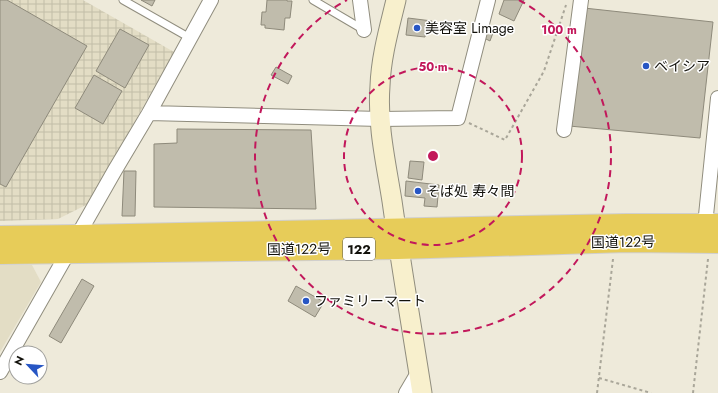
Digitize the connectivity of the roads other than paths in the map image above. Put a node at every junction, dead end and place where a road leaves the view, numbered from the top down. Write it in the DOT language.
graph roads {
  1 [pos="123,0"];
  2 [pos="211,0"];
  3 [pos="313,0"];
  4 [pos="360,0"];
  5 [pos="396,0"];
  6 [pos="488,0"];
  7 [pos="581,0"];
  8 [pos="364,30"];
  9 [pos="190,38"];
  10 [pos="718,98"];
  11 [pos="149,113"];
  12 [pos="380,118"];
  13 [pos="564,130"];
  14 [pos="713,233"];
  15 [pos="0,237"];
  16 [pos="397,239"];
  17 [pos="73,244"];
  18 [pos="0,253"];
  19 [pos="418,371"];
  20 [pos="0,372"];
  21 [pos="406,393"];
  22 [pos="422,393"];
  1 -- 9 [label="lane"];
  2 -- 9 [label="street"];
  3 -- 8 [label="lane"];
  4 -- 8 [label="street"];
  5 -- 12 [label="street"];
  6 -- 12 [label="street"];
  7 -- 13 [label="street"];
  9 -- 11 [label="street"];
  10 -- 14 [label="street"];
  11 -- 12 [label="street"];
  11 -- 17 [label="street"];
  12 -- 16 [label="street"];
  14 -- 16 [label="highway, 国道122号 / 122"];
  14 -- 16 [label="highway, 国道122号 / 122"];
  15 -- 17 [label="highway, 国道122号 / 122"];
  16 -- 17 [label="highway, 国道122号 / 122"];
  16 -- 19 [label="street"];
  17 -- 18 [label="highway, 国道122号 / 122"];
  17 -- 20 [label="street"];
  19 -- 21 [label="street"];
  19 -- 22 [label="street"];
}
